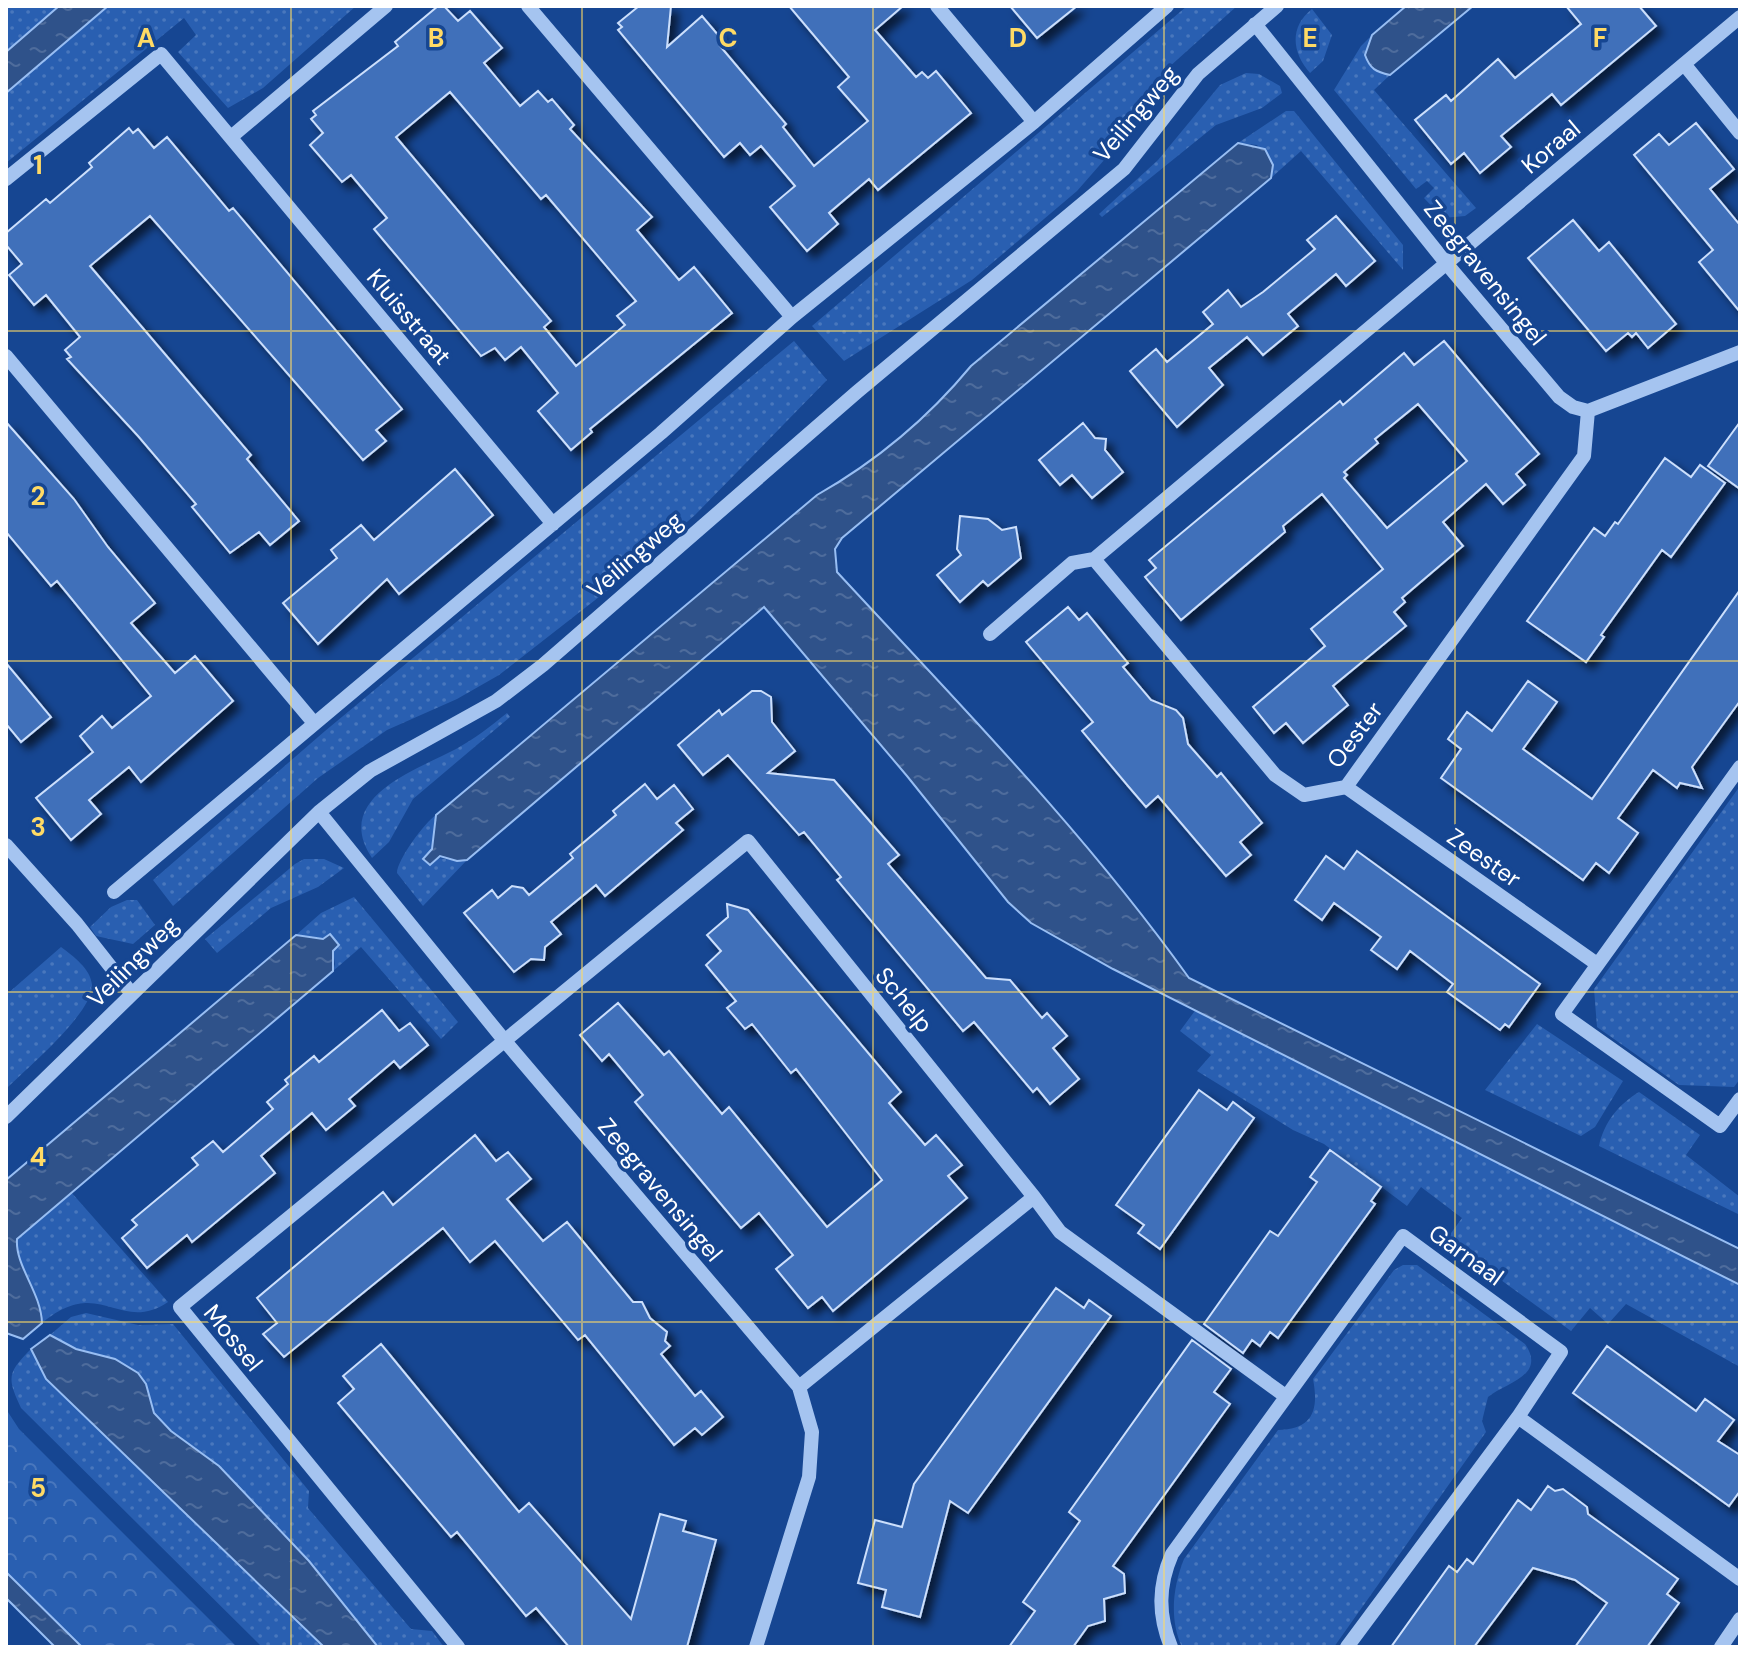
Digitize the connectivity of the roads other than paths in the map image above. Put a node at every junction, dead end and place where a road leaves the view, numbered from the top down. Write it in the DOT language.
graph roads {
  1 [pos="386,6"];
  2 [pos="528,6"];
  3 [pos="937,6"];
  4 [pos="1167,6"];
  5 [pos="1277,6"];
  6 [pos="1740,17"];
  7 [pos="1255,24"];
  8 [pos="1684,64"];
  9 [pos="1034,122"];
  10 [pos="1740,133"];
  11 [pos="231,137"];
  12 [pos="6,179"];
  13 [pos="1446,263"];
  14 [pos="792,317"];
  15 [pos="1740,352"];
  16 [pos="6,356"];
  17 [pos="1588,411"];
  18 [pos="553,524"];
  19 [pos="1094,559"];
  20 [pos="990,634"];
  21 [pos="314,723"];
  22 [pos="1740,767"];
  23 [pos="1346,787"];
  24 [pos="319,812"];
  25 [pos="6,845"];
  26 [pos="114,892"];
  27 [pos="1597,964"];
  28 [pos="132,994"];
  29 [pos="504,1040"];
  30 [pos="1740,1099"];
  31 [pos="6,1117"];
  32 [pos="1034,1197"];
  33 [pos="799,1387"];
  34 [pos="1284,1395"];
  35 [pos="1518,1417"];
  36 [pos="1740,1579"];
  37 [pos="1740,1619"];
  38 [pos="458,1647"];
  39 [pos="756,1647"];
  40 [pos="1171,1647"];
  41 [pos="1347,1647"];
  42 [pos="1721,1647"];
  1 -- 11 [label="street"];
  2 -- 14 [label="street"];
  3 -- 9 [label="street"];
  4 -- 9 [label="street"];
  5 -- 7 [label="street, Veilingweg"];
  6 -- 8 [label="street, Koraal"];
  7 -- 13 [label="street, Zeegravensingel"];
  7 -- 24 [label="street, Veilingweg"];
  8 -- 10 [label="street"];
  8 -- 13 [label="street, Koraal"];
  9 -- 14 [label="street"];
  11 -- 12 [label="street, Kluisstraat"];
  11 -- 18 [label="street, Kluisstraat"];
  13 -- 17 [label="street, Zeegravensingel"];
  13 -- 19 [label="street"];
  14 -- 18 [label="street"];
  15 -- 17 [label="street"];
  16 -- 21 [label="street"];
  17 -- 23 [label="street, Oester"];
  18 -- 21 [label="street"];
  19 -- 20 [label="street"];
  19 -- 23 [label="street, Oester"];
  21 -- 26 [label="street"];
  22 -- 27 [label="street"];
  23 -- 27 [label="street, Zeester"];
  24 -- 28 [label="street, Veilingweg"];
  24 -- 29 [label="street, Zeegravensingel"];
  25 -- 28 [label="street"];
  27 -- 30 [label="street"];
  28 -- 31 [label="street, Veilingweg"];
  29 -- 32 [label="street, Schelp"];
  29 -- 33 [label="street, Zeegravensingel"];
  29 -- 38 [label="street, Mossel"];
  32 -- 33 [label="street"];
  32 -- 34 [label="street"];
  33 -- 39 [label="street, Zeegravensingel"];
  34 -- 35 [label="street, Garnaal"];
  34 -- 40 [label="street, Garnaal"];
  35 -- 36 [label="street"];
  35 -- 41 [label="street, Garnaal"];
  37 -- 42 [label="street"];
}
